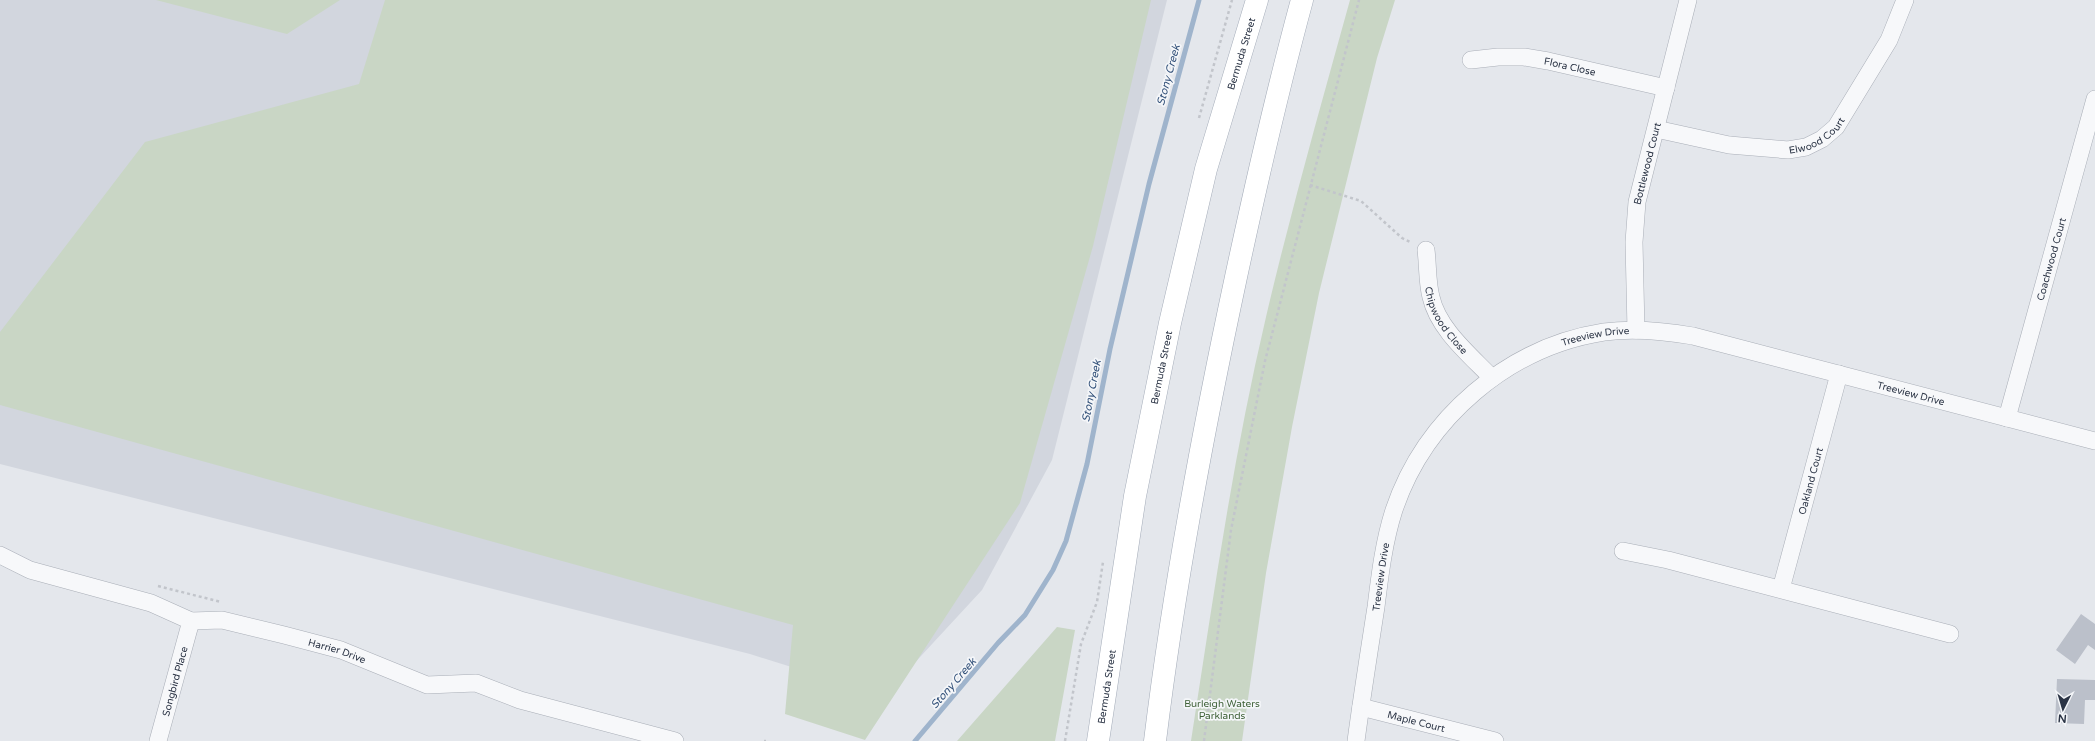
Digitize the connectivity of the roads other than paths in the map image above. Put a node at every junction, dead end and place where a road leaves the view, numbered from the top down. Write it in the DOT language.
graph roads {
  1 [pos="1257,0"];
  2 [pos="1302,0"];
  3 [pos="1688,0"];
  4 [pos="1905,0"];
  5 [pos="1471,60"];
  6 [pos="1666,88"];
  7 [pos="2095,99"];
  8 [pos="1656,129"];
  9 [pos="1426,250"];
  10 [pos="1636,330"];
  11 [pos="1839,374"];
  12 [pos="1492,378"];
  13 [pos="2007,418"];
  14 [pos="2095,441"];
  15 [pos="1623,552"];
  16 [pos="0,555"];
  17 [pos="1781,589"];
  18 [pos="191,621"];
  19 [pos="1950,634"];
  20 [pos="1361,706"];
  21 [pos="158,741"];
  22 [pos="675,741"];
  23 [pos="1098,741"];
  24 [pos="1155,741"];
  25 [pos="1356,741"];
  26 [pos="1495,741"];
  1 -- 23 [label="main road, Bermuda Street"];
  2 -- 24 [label="main road"];
  3 -- 6 [label="street, Bottlewood Court"];
  4 -- 8 [label="street, Elwood Court"];
  5 -- 6 [label="street, Flora Close"];
  6 -- 8 [label="street, Bottlewood Court"];
  7 -- 13 [label="street, Coachwood Court"];
  8 -- 10 [label="street, Bottlewood Court"];
  9 -- 12 [label="street, Chipwood Close"];
  10 -- 11 [label="street, Treeview Drive"];
  10 -- 12 [label="street, Treeview Drive"];
  11 -- 13 [label="street, Treeview Drive"];
  11 -- 17 [label="street, Oakland Court"];
  12 -- 20 [label="street, Treeview Drive"];
  13 -- 14 [label="street, Treeview Drive"];
  15 -- 17 [label="street"];
  16 -- 18 [label="street, Harrier Drive"];
  17 -- 19 [label="street"];
  18 -- 21 [label="street, Songbird Place"];
  18 -- 22 [label="street, Harrier Drive"];
  20 -- 25 [label="street, Treeview Drive"];
  20 -- 26 [label="street, Maple Court"];
}
